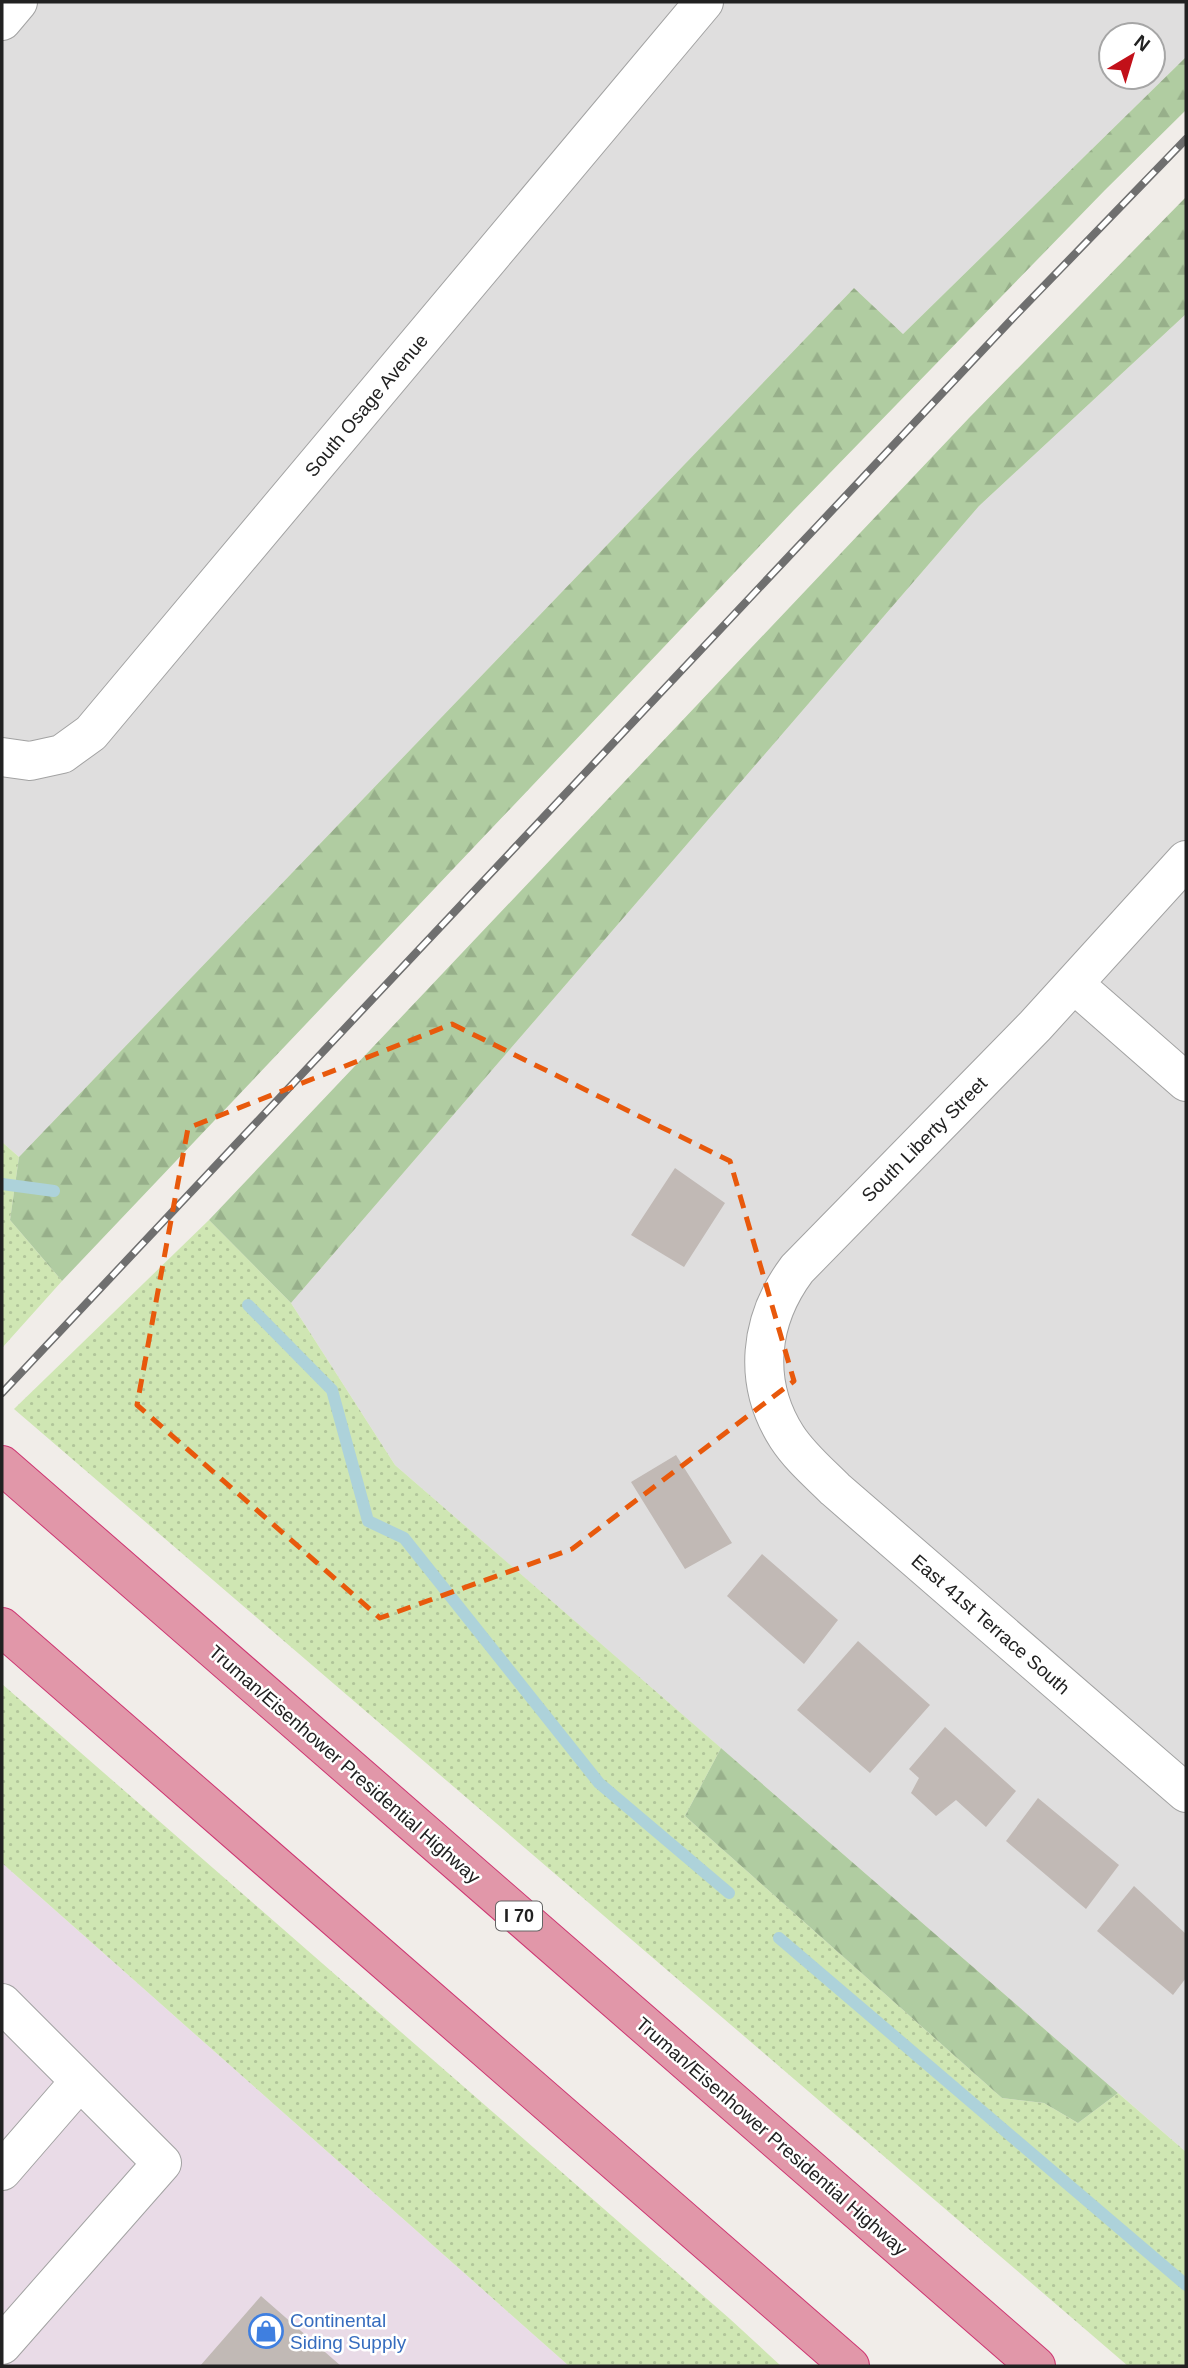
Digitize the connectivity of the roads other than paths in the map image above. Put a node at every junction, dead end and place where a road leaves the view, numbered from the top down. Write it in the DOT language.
graph roads {
  1 [pos="18,2"];
  2 [pos="704,2"];
  3 [pos="2,21"];
  4 [pos="2,757"];
  5 [pos="1186,860"];
  6 [pos="1074,984"];
  7 [pos="1186,1082"];
  8 [pos="798,1452"];
  9 [pos="2,1465"];
  10 [pos="2,1628"];
  11 [pos="1186,1793"];
  12 [pos="4,2010"];
  13 [pos="80,2081"];
  14 [pos="2,2171"];
  15 [pos="2,2345"];
  16 [pos="850,2366"];
  17 [pos="1036,2366"];
  1 -- 3 [label="street"];
  2 -- 4 [label="street, South Osage Avenue"];
  5 -- 6 [label="street, South Liberty Street"];
  6 -- 7 [label="street"];
  6 -- 8 [label="street, South Liberty Street"];
  8 -- 11 [label="street, East 41st Terrace South"];
  9 -- 17 [label="highway, Truman/Eisenhower Presidential Highway / I 70"];
  10 -- 16 [label="highway"];
  12 -- 13 [label="street"];
  13 -- 14 [label="street"];
  13 -- 15 [label="street"];
}
